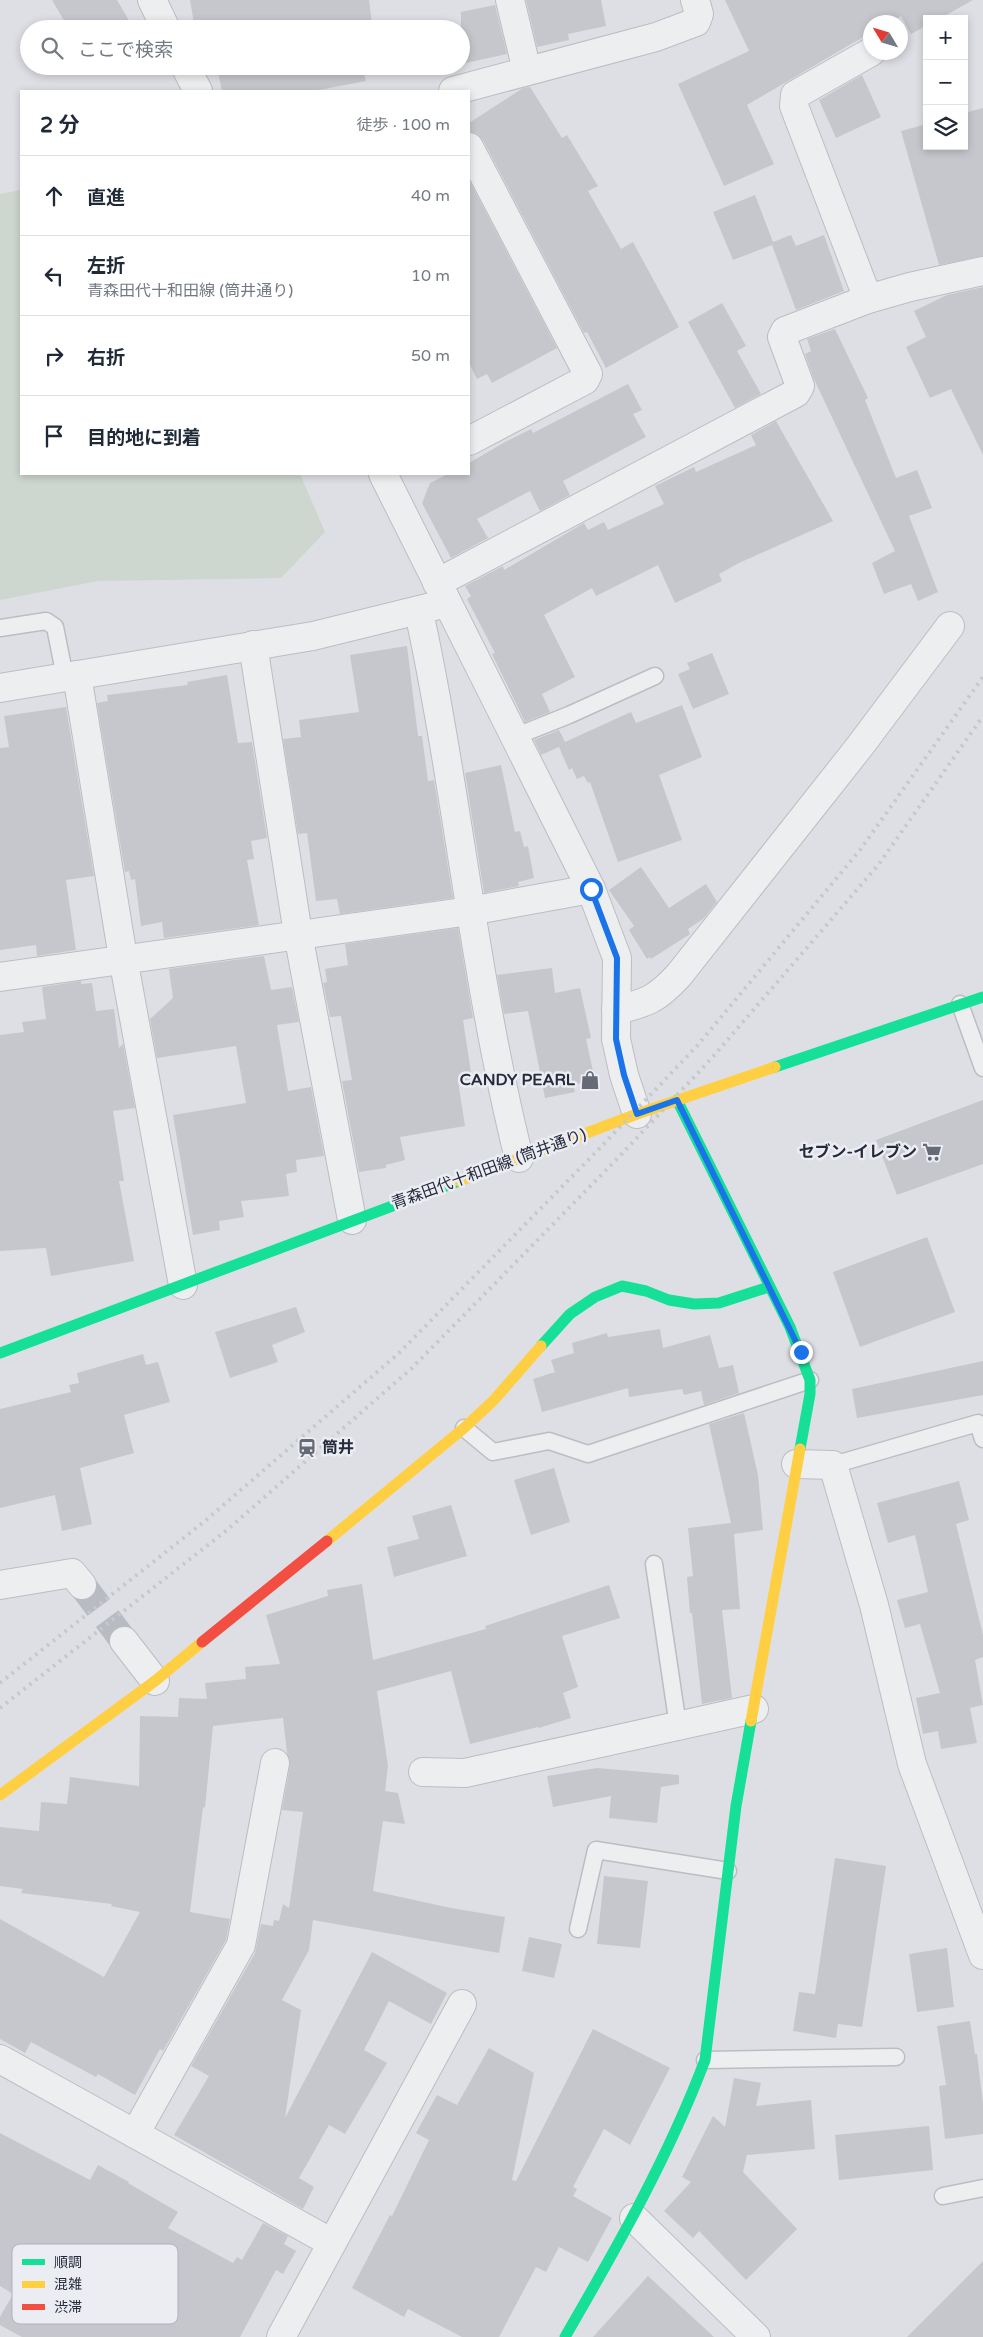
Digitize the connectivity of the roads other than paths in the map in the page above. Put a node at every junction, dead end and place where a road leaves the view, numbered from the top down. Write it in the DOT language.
graph roads {
  1 [pos="152,0"];
  2 [pos="510,0"];
  3 [pos="695,0"];
  4 [pos="162,20"];
  5 [pos="863,57"];
  6 [pos="527,71"];
  7 [pos="190,75"];
  8 [pos="197,90"];
  9 [pos="456,90"];
  10 [pos="470,149"];
  11 [pos="983,271"];
  12 [pos="868,300"];
  13 [pos="470,439"];
  14 [pos="392,477"];
  15 [pos="442,593"];
  16 [pos="419,612"];
  17 [pos="950,626"];
  18 [pos="0,628"];
  19 [pos="253,645"];
  20 [pos="71,676"];
  21 [pos="655,676"];
  22 [pos="0,688"];
  23 [pos="514,737"];
  24 [pos="591,889"];
  25 [pos="470,911"];
  26 [pos="298,934"];
  27 [pos="123,958"];
  28 [pos="0,977"];
  29 [pos="983,997"];
  30 [pos="960,1004"];
  31 [pos="616,1010"];
  32 [pos="983,1068"];
  33 [pos="677,1100"];
  34 [pos="637,1114"];
  35 [pos="519,1158"];
  36 [pos="352,1220"];
  37 [pos="183,1286"];
  38 [pos="769,1287"];
  39 [pos="0,1353"];
  40 [pos="810,1380"];
  41 [pos="464,1428"];
  42 [pos="983,1439"];
  43 [pos="796,1464"];
  44 [pos="833,1464"];
  45 [pos="654,1564"];
  46 [pos="0,1585"];
  47 [pos="82,1585"];
  48 [pos="124,1641"];
  49 [pos="155,1681"];
  50 [pos="754,1710"];
  51 [pos="678,1726"];
  52 [pos="275,1762"];
  53 [pos="423,1772"];
  54 [pos="0,1795"];
  55 [pos="728,1871"];
  56 [pos="578,1929"];
  57 [pos="983,1955"];
  58 [pos="462,2004"];
  59 [pos="896,2058"];
  60 [pos="0,2060"];
  61 [pos="705,2060"];
  62 [pos="135,2134"];
  63 [pos="983,2188"];
  64 [pos="943,2196"];
  65 [pos="634,2218"];
  66 [pos="332,2243"];
  67 [pos="281,2337"];
  68 [pos="564,2337"];
  69 [pos="756,2337"];
  1 -- 4 [label="street"];
  2 -- 6 [label="street"];
  3 -- 6 [label="street"];
  5 -- 12 [label="street"];
  6 -- 9 [label="street"];
  7 -- 8 [label="street"];
  10 -- 13 [label="street"];
  11 -- 12 [label="street"];
  12 -- 15 [label="street"];
  14 -- 15 [label="street"];
  15 -- 16 [label="street"];
  15 -- 23 [label="street"];
  16 -- 19 [label="street"];
  16 -- 25 [label="street"];
  17 -- 31 [label="street"];
  18 -- 20 [label="lane"];
  19 -- 20 [label="street"];
  19 -- 26 [label="street"];
  20 -- 22 [label="street"];
  20 -- 27 [label="street"];
  21 -- 23 [label="lane"];
  23 -- 24 [label="street"];
  24 -- 25 [label="street"];
  24 -- 31 [label="street"];
  25 -- 26 [label="street"];
  25 -- 35 [label="street"];
  26 -- 27 [label="street"];
  26 -- 36 [label="street"];
  27 -- 28 [label="street"];
  27 -- 37 [label="street"];
  29 -- 30 [label="street, 青森田代十和田線 (筒井通り)"];
  30 -- 32 [label="lane"];
  30 -- 33 [label="street, 青森田代十和田線 (筒井通り)"];
  31 -- 34 [label="street"];
  33 -- 34 [label="street, 青森田代十和田線 (筒井通り)"];
  33 -- 38 [label="street"];
  34 -- 35 [label="street, 青森田代十和田線 (筒井通り)"];
  35 -- 36 [label="street, 青森田代十和田線 (筒井通り)"];
  36 -- 37 [label="street, 青森田代十和田線 (筒井通り)"];
  37 -- 39 [label="street, 青森田代十和田線 (筒井通り)"];
  38 -- 40 [label="street"];
  38 -- 41 [label="street"];
  40 -- 41 [label="lane"];
  40 -- 43 [label="street"];
  41 -- 49 [label="street"];
  42 -- 44 [label="lane"];
  43 -- 44 [label="street"];
  43 -- 50 [label="street"];
  44 -- 57 [label="street"];
  45 -- 51 [label="lane"];
  46 -- 47 [label="street"];
  48 -- 49 [label="street"];
  49 -- 54 [label="street"];
  50 -- 51 [label="street"];
  50 -- 55 [label="street"];
  51 -- 53 [label="street"];
  52 -- 62 [label="street"];
  55 -- 56 [label="lane"];
  55 -- 61 [label="street"];
  58 -- 66 [label="street"];
  59 -- 61 [label="lane"];
  60 -- 62 [label="street"];
  61 -- 65 [label="street"];
  62 -- 66 [label="street"];
  63 -- 64 [label="lane"];
  65 -- 68 [label="street"];
  65 -- 69 [label="street"];
  66 -- 67 [label="street"];
}
